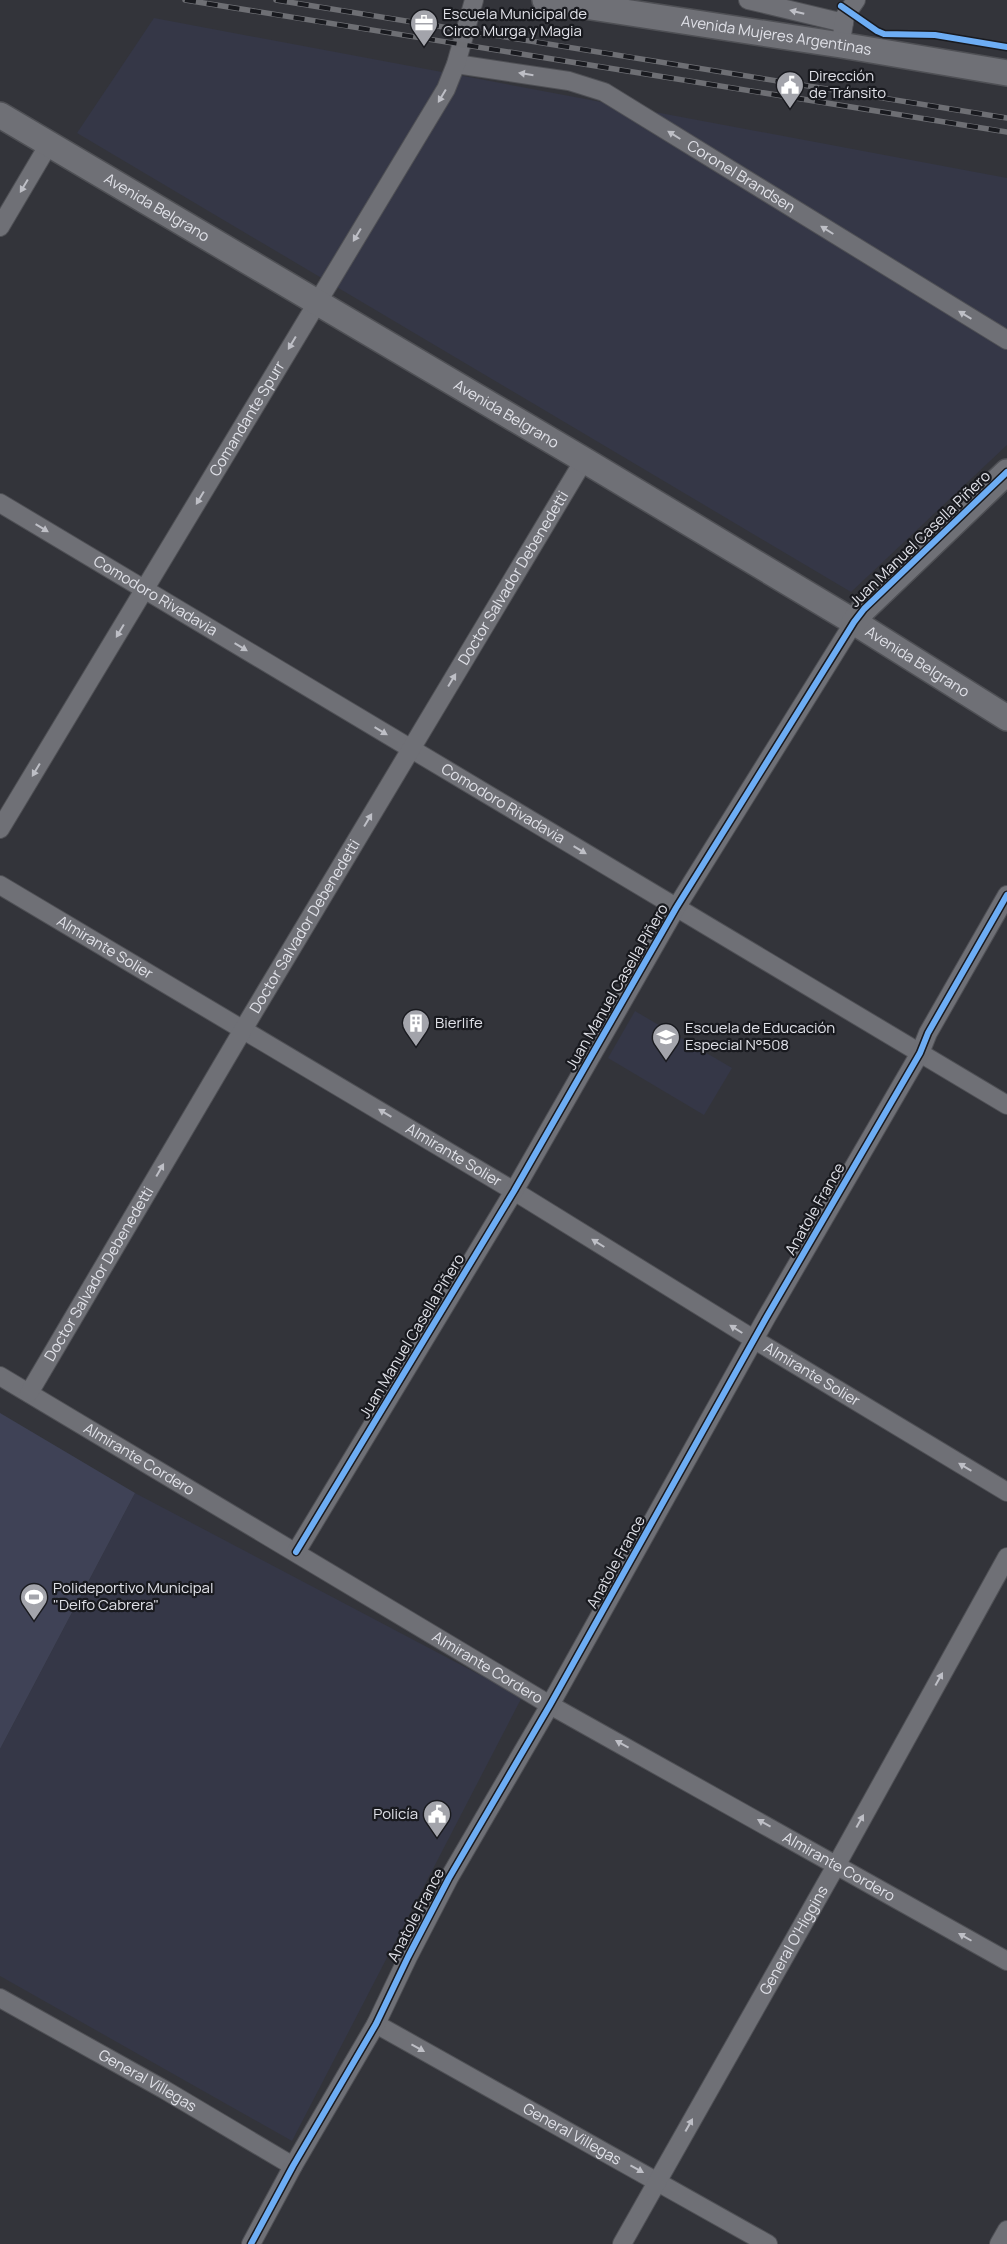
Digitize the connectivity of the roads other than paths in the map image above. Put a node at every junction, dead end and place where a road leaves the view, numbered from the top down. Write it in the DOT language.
graph roads {
  1 [pos="474,0"];
  2 [pos="545,0"];
  3 [pos="748,0"];
  4 [pos="856,0"];
  5 [pos="842,34"];
  6 [pos="456,64"];
  7 [pos="1007,73"];
  8 [pos="0,115"];
  9 [pos="49,144"];
  10 [pos="0,227"];
  11 [pos="317,301"];
  12 [pos="1007,340"];
  13 [pos="584,460"];
  14 [pos="1007,472"];
  15 [pos="0,503"];
  16 [pos="145,590"];
  17 [pos="854,622"];
  18 [pos="1007,718"];
  19 [pos="411,749"];
  20 [pos="0,828"];
  21 [pos="0,884"];
  22 [pos="1007,895"];
  23 [pos="676,908"];
  24 [pos="244,1028"];
  25 [pos="920,1054"];
  26 [pos="1007,1105"];
  27 [pos="514,1191"];
  28 [pos="755,1340"];
  29 [pos="0,1376"];
  30 [pos="29,1393"];
  31 [pos="1007,1492"];
  32 [pos="296,1552"];
  33 [pos="1007,1556"];
  34 [pos="550,1705"];
  35 [pos="837,1864"];
  36 [pos="1007,1961"];
  37 [pos="0,1998"];
  38 [pos="376,2024"];
  39 [pos="294,2166"];
  40 [pos="658,2181"];
  41 [pos="1007,2230"];
  42 [pos="251,2244"];
  43 [pos="622,2244"];
  44 [pos="768,2244"];
  45 [pos="999,2244"];
  1 -- 6 [label="street, Comandante Spurr"];
  2 -- 5 [label="street, Avenida Mujeres Argentinas"];
  5 -- 3 [label="street, one-way"];
  4 -- 5 [label="street"];
  5 -- 7 [label="street, Avenida Mujeres Argentinas"];
  6 -- 11 [label="street, Comandante Spurr, one-way"];
  12 -- 6 [label="street, Coronel Brandsen, one-way"];
  8 -- 9 [label="street, Avenida Belgrano"];
  9 -- 10 [label="street, one-way"];
  9 -- 11 [label="street, Avenida Belgrano"];
  11 -- 13 [label="street, Avenida Belgrano"];
  11 -- 16 [label="street, Comandante Spurr, one-way"];
  13 -- 17 [label="street, Avenida Belgrano"];
  19 -- 13 [label="street, Doctor Salvador Debenedetti, one-way"];
  14 -- 17 [label="street, Juan Manuel Casella Piñero"];
  15 -- 16 [label="street, Comodoro Rivadavia, one-way"];
  16 -- 19 [label="street, Comodoro Rivadavia, one-way"];
  16 -- 20 [label="street, Comandante Spurr, one-way"];
  17 -- 18 [label="street, Avenida Belgrano"];
  17 -- 23 [label="street, Juan Manuel Casella Piñero"];
  19 -- 23 [label="street, Comodoro Rivadavia, one-way"];
  24 -- 19 [label="street, Doctor Salvador Debenedetti, one-way"];
  21 -- 24 [label="street, Almirante Solier"];
  22 -- 25 [label="street, Anatole France"];
  23 -- 25 [label="street, Comodoro Rivadavia"];
  23 -- 27 [label="street, Juan Manuel Casella Piñero"];
  27 -- 24 [label="street, Almirante Solier, one-way"];
  30 -- 24 [label="street, Doctor Salvador Debenedetti, one-way"];
  25 -- 26 [label="street, Comodoro Rivadavia"];
  25 -- 28 [label="street, Anatole France"];
  28 -- 27 [label="street, Almirante Solier, one-way"];
  27 -- 32 [label="street, Juan Manuel Casella Piñero"];
  31 -- 28 [label="street, Almirante Solier, one-way"];
  28 -- 34 [label="street, Anatole France"];
  29 -- 30 [label="street, Almirante Cordero"];
  30 -- 32 [label="street, Almirante Cordero"];
  32 -- 34 [label="street, Almirante Cordero"];
  35 -- 33 [label="street, General O'Higgins, one-way"];
  35 -- 34 [label="street, Almirante Cordero, one-way"];
  34 -- 38 [label="street, Anatole France"];
  36 -- 35 [label="street, Almirante Cordero, one-way"];
  40 -- 35 [label="street, General O'Higgins, one-way"];
  37 -- 39 [label="street, General Villegas"];
  38 -- 39 [label="street, Anatole France"];
  38 -- 40 [label="street, General Villegas, one-way"];
  39 -- 42 [label="street, Anatole France"];
  40 -- 43 [label="street, General O'Higgins"];
  40 -- 44 [label="street, General Villegas"];
  41 -- 45 [label="street"];
}
